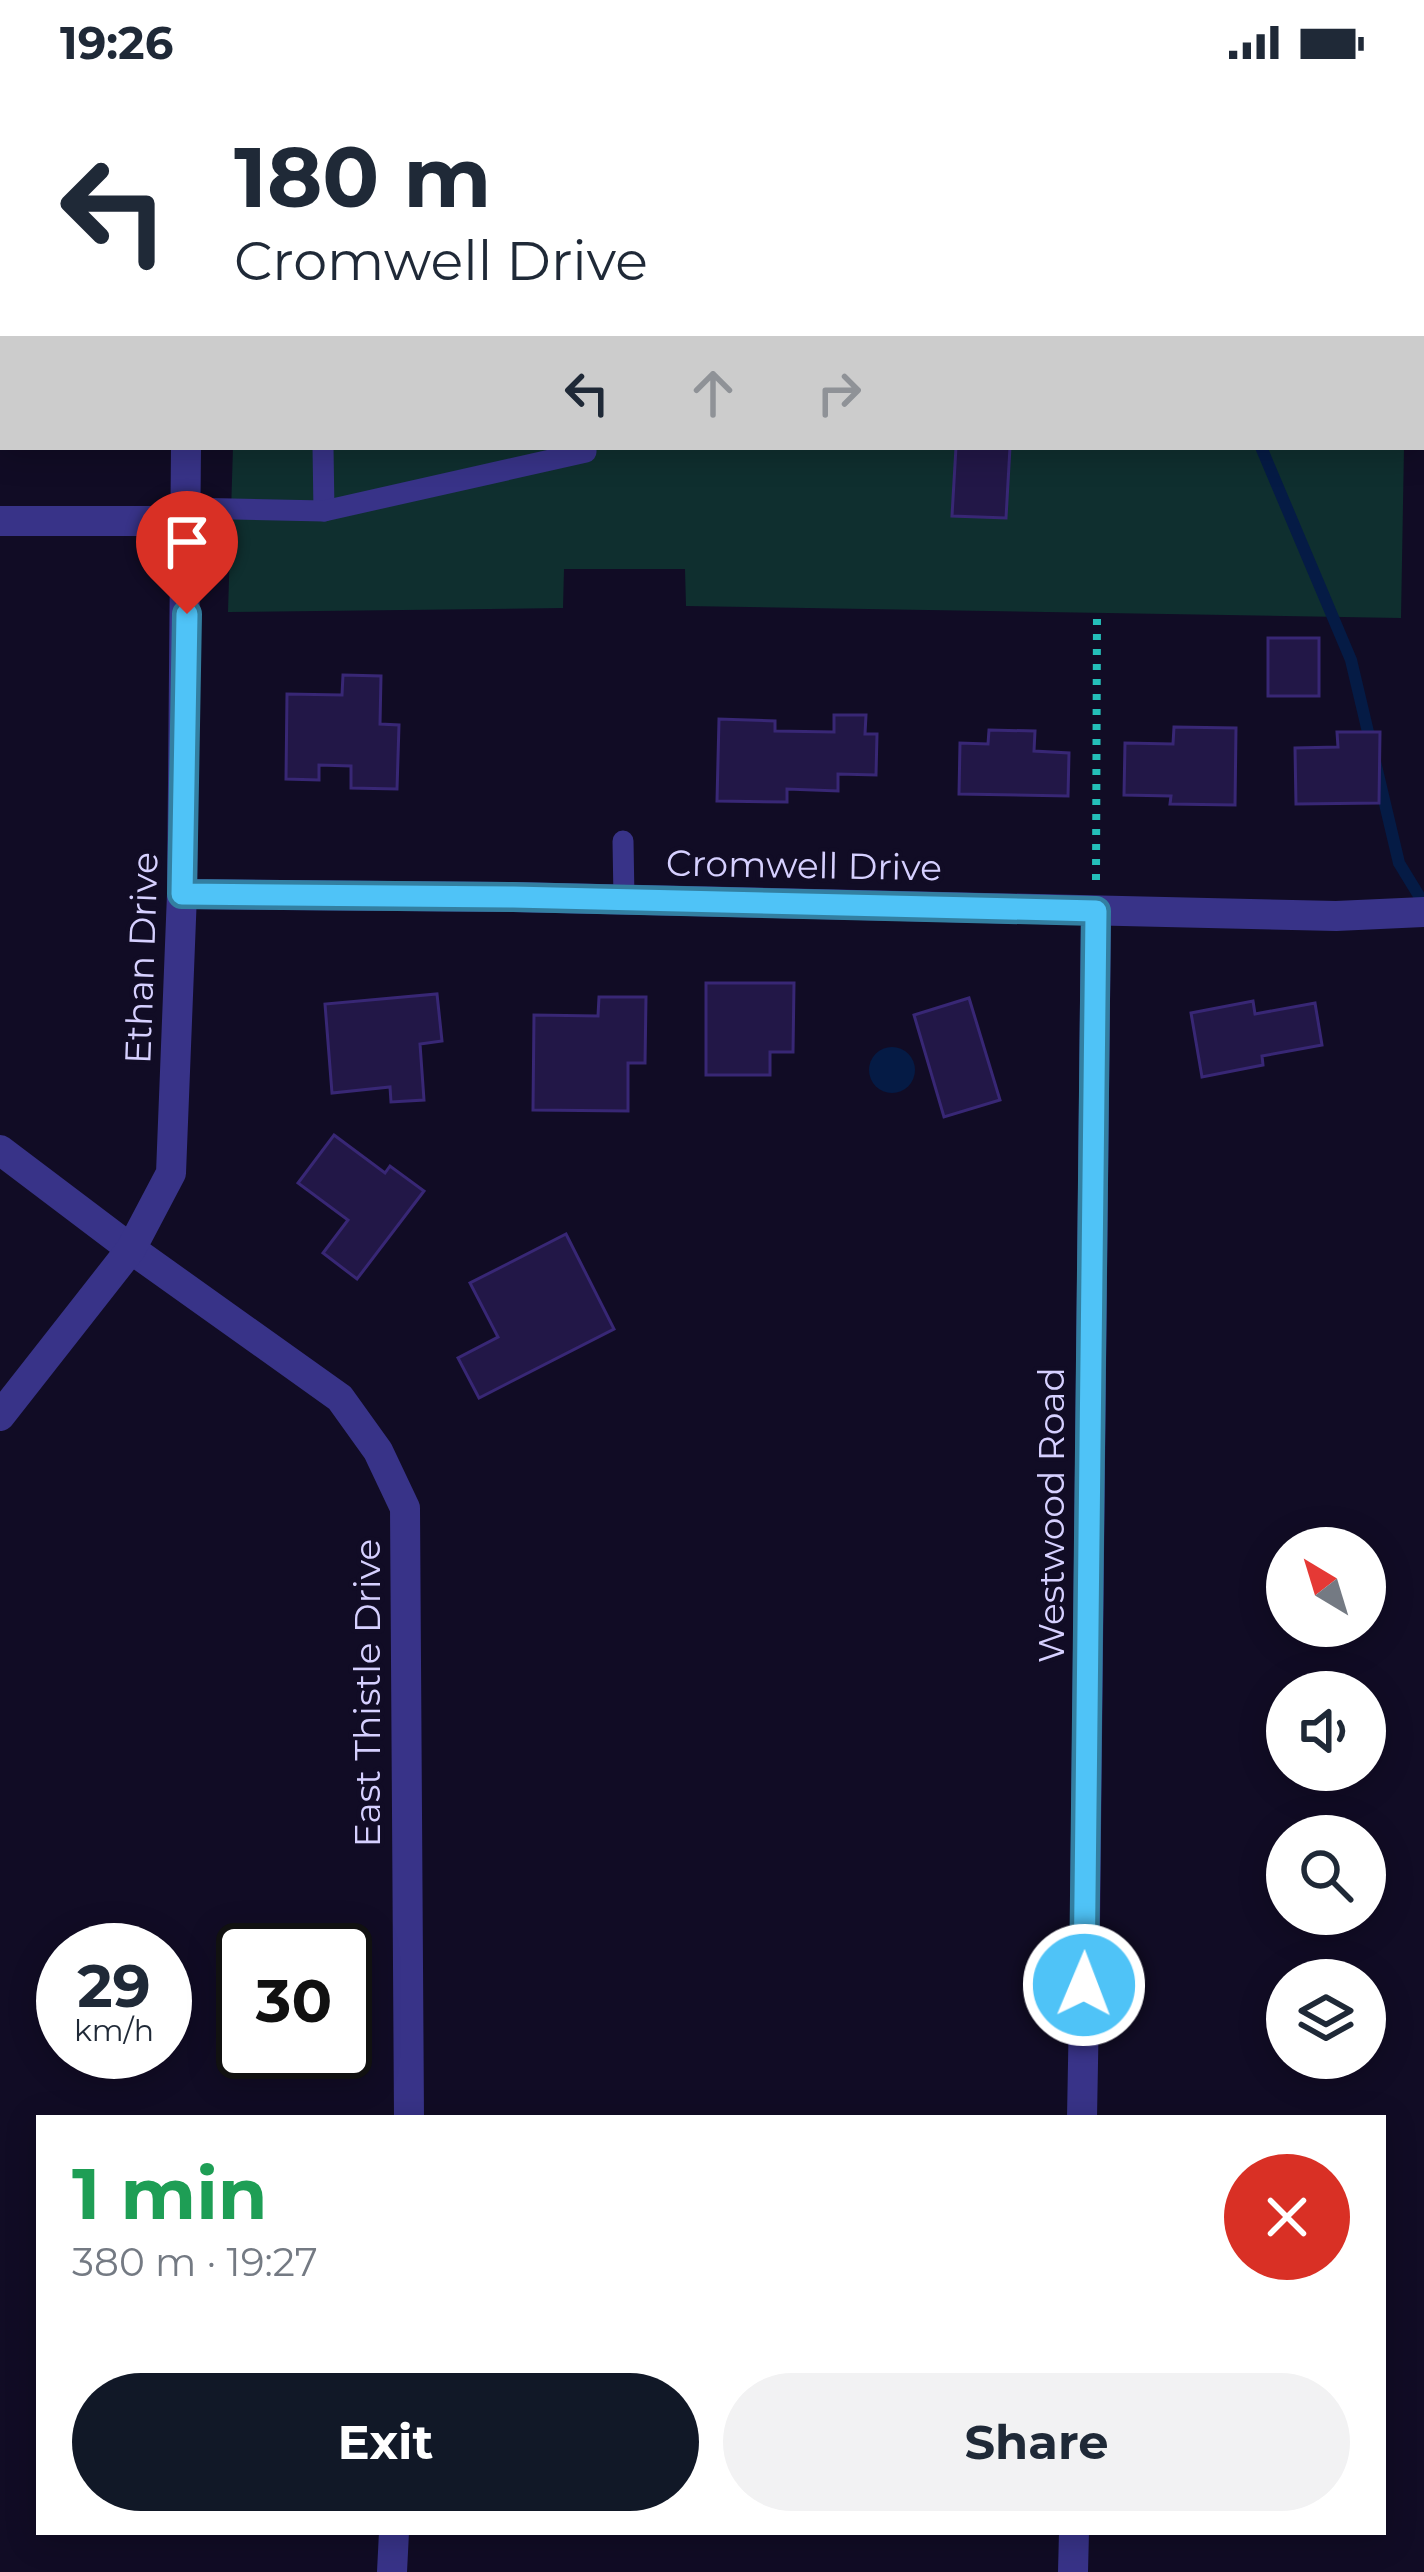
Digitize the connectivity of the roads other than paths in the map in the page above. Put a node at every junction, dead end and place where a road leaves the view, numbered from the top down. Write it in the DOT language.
graph roads {
  1 [pos="186,450"];
  2 [pos="323,450"];
  3 [pos="586,450"];
  4 [pos="324,511"];
  5 [pos="188,514"];
  6 [pos="0,520"];
  7 [pos="623,842"];
  8 [pos="182,894"];
  9 [pos="624,899"];
  10 [pos="1096,911"];
  11 [pos="1424,912"];
  12 [pos="0,1150"];
  13 [pos="131,1249"];
  14 [pos="0,1416"];
  15 [pos="409,2115"];
  16 [pos="1082,2115"];
  17 [pos="394,2535"];
  18 [pos="1074,2535"];
  19 [pos="392,2572"];
  20 [pos="1073,2572"];
  1 -- 5 [label="street, Ethan Drive"];
  2 -- 4 [label="lane"];
  3 -- 4 [label="lane"];
  4 -- 5 [label="lane"];
  5 -- 6 [label="street"];
  5 -- 8 [label="street, Ethan Drive"];
  7 -- 9 [label="lane"];
  8 -- 9 [label="street, Cromwell Drive"];
  8 -- 13 [label="street, Ethan Drive"];
  9 -- 10 [label="street, Cromwell Drive"];
  10 -- 11 [label="street, Cromwell Drive"];
  10 -- 16 [label="street, Westwood Road"];
  12 -- 13 [label="street, East Thistle Drive"];
  13 -- 14 [label="street, Ethan Drive"];
  13 -- 15 [label="street, East Thistle Drive"];
  17 -- 19 [label="street"];
  18 -- 20 [label="street"];
}
